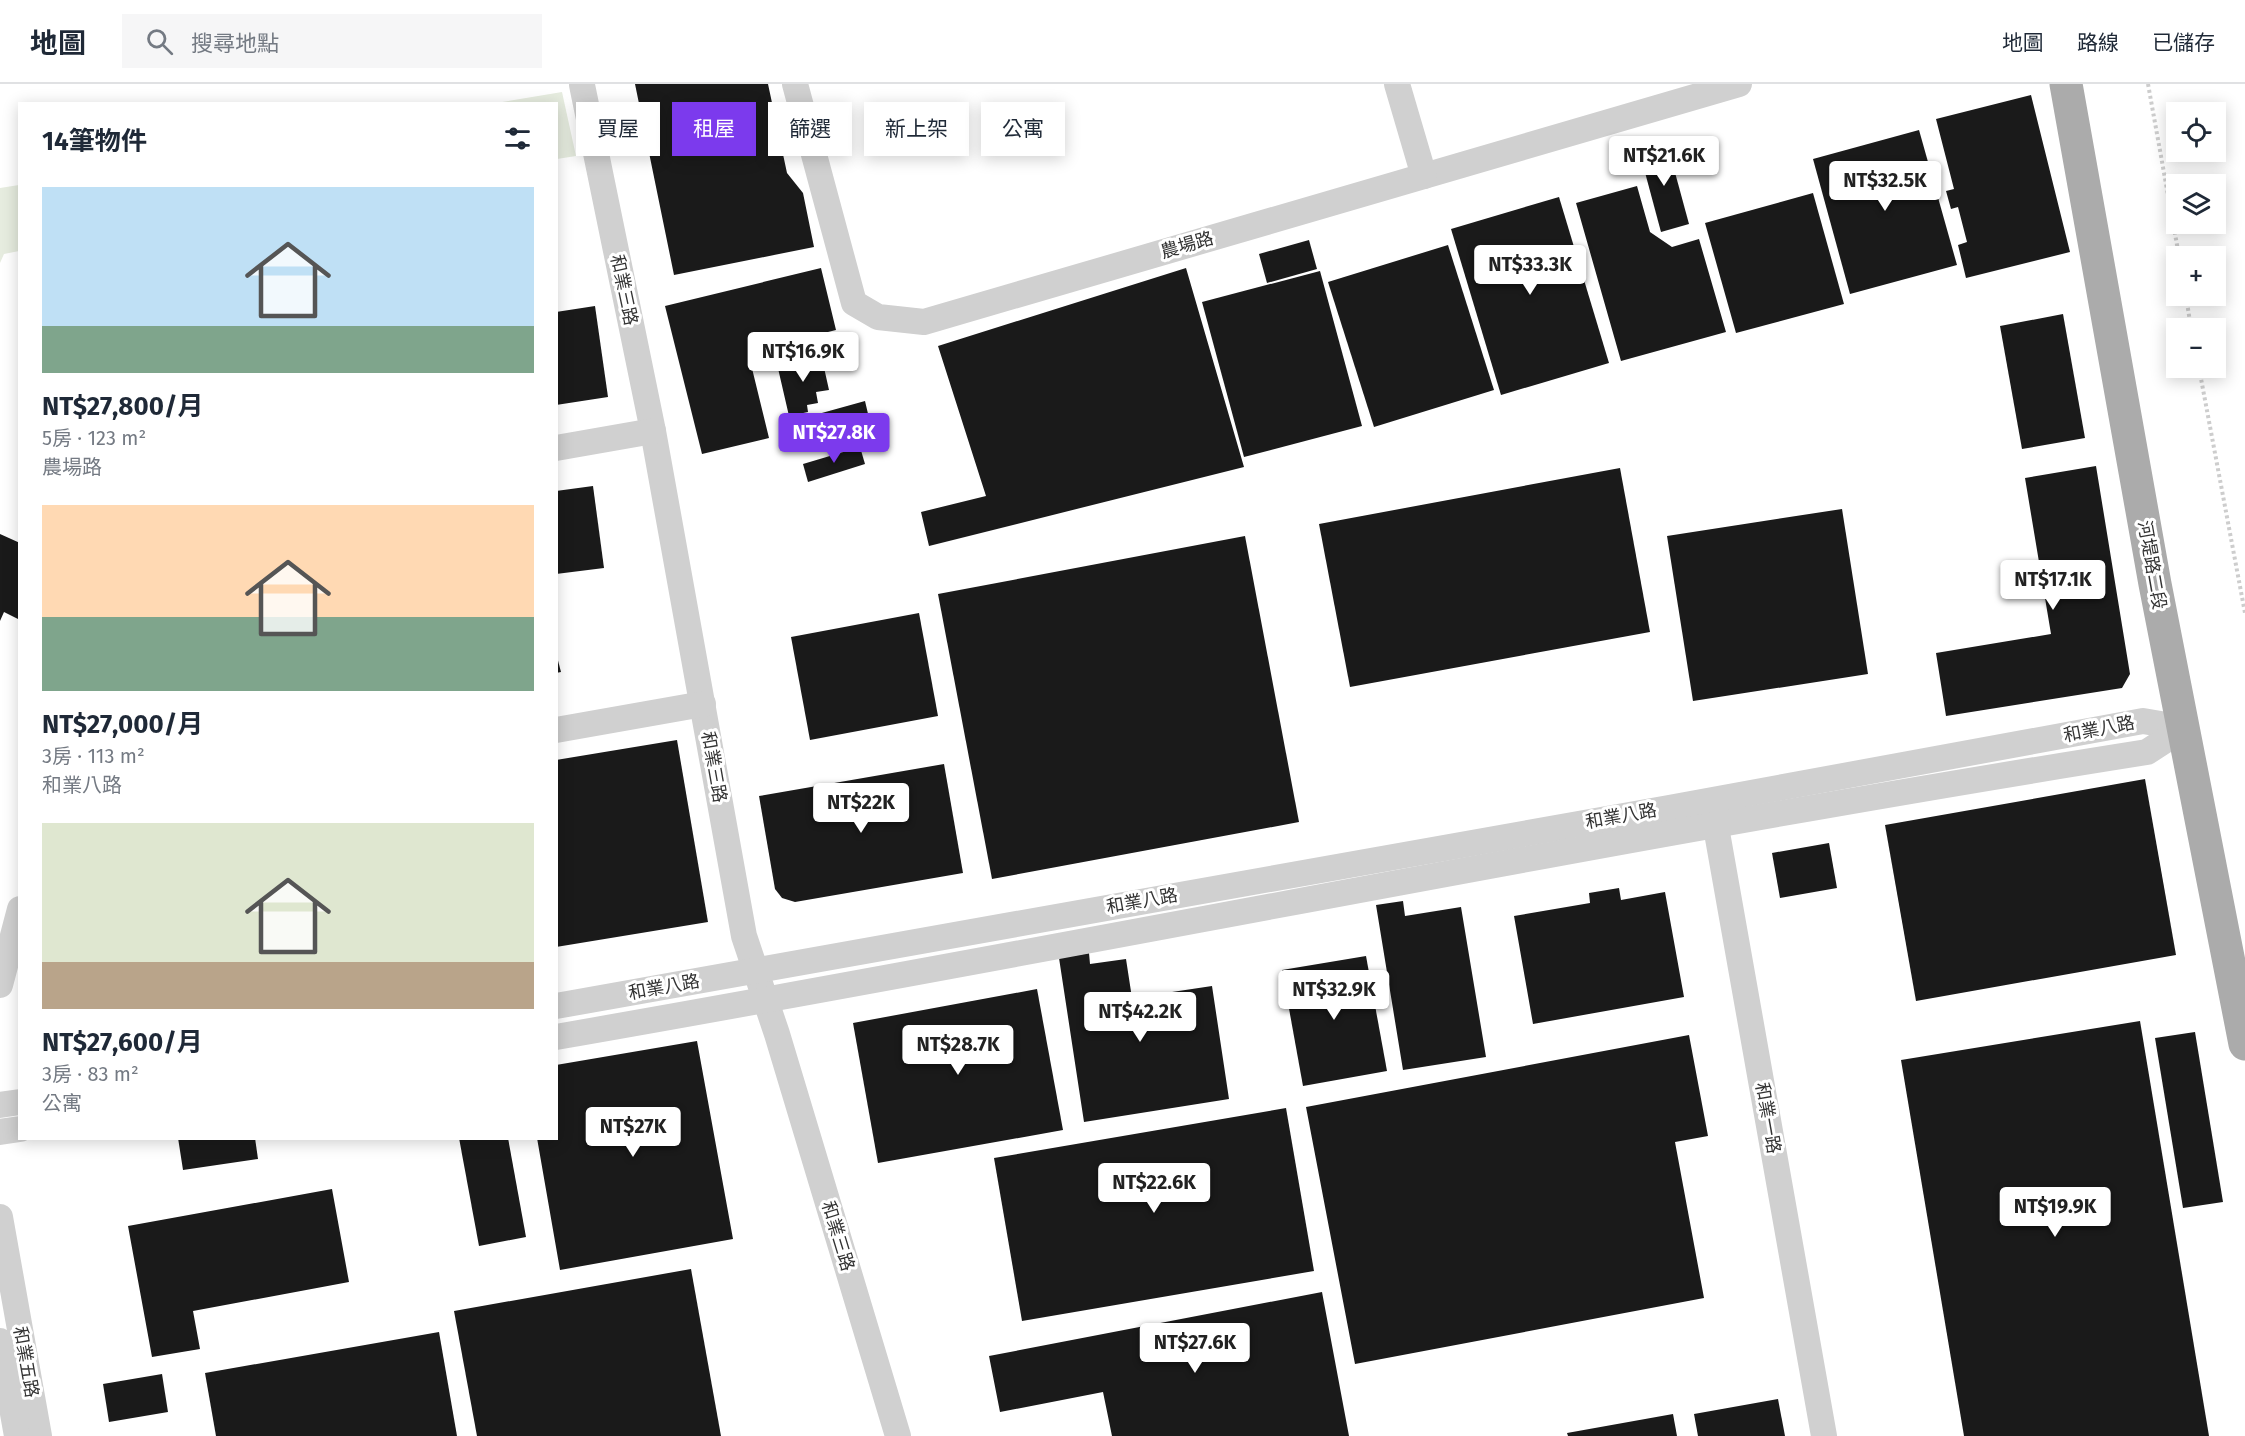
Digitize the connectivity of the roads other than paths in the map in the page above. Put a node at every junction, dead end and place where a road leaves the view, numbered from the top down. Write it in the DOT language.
graph roads {
  1 [pos="795,84"];
  2 [pos="1397,84"];
  3 [pos="1739,84"];
  4 [pos="2066,84"];
  5 [pos="582,85"];
  6 [pos="1424,176"];
  7 [pos="653,431"];
  8 [pos="558,448"];
  9 [pos="704,704"];
  10 [pos="2184,728"];
  11 [pos="558,730"];
  12 [pos="1711,800"];
  13 [pos="1715,825"];
  14 [pos="18,917"];
  15 [pos="754,970"];
  16 [pos="0,985"];
  17 [pos="765,1000"];
  18 [pos="558,1006"];
  19 [pos="558,1036"];
  20 [pos="2245,1044"];
  21 [pos="18,1102"];
  22 [pos="0,1105"];
  23 [pos="18,1129"];
  24 [pos="0,1132"];
  25 [pos="0,1217"];
  26 [pos="0,1341"];
  27 [pos="17,1436"];
  28 [pos="39,1436"];
  29 [pos="898,1436"];
  30 [pos="1824,1436"];
  1 -- 6 [label="street, 農場路"];
  2 -- 6 [label="street"];
  3 -- 6 [label="street, 農場路"];
  4 -- 10 [label="main road, 河堤路二段"];
  5 -- 7 [label="street, 和業三路"];
  7 -- 8 [label="street"];
  7 -- 9 [label="street, 和業三路"];
  9 -- 11 [label="street"];
  9 -- 15 [label="street, 和業三路"];
  10 -- 12 [label="street, 和業八路"];
  10 -- 13 [label="street, 和業八路"];
  10 -- 20 [label="main road, 河堤路二段"];
  12 -- 13 [label="street, 和業一路"];
  12 -- 15 [label="street, 和業八路"];
  13 -- 17 [label="street, 和業八路"];
  13 -- 30 [label="street, 和業一路"];
  14 -- 16 [label="street"];
  15 -- 17 [label="street, 和業三路"];
  15 -- 18 [label="street, 和業八路"];
  17 -- 19 [label="street, 和業八路"];
  17 -- 29 [label="street, 和業三路"];
  21 -- 22 [label="street"];
  23 -- 24 [label="street"];
  25 -- 28 [label="street, 和業五路"];
  26 -- 27 [label="street, 和業五路"];
}
